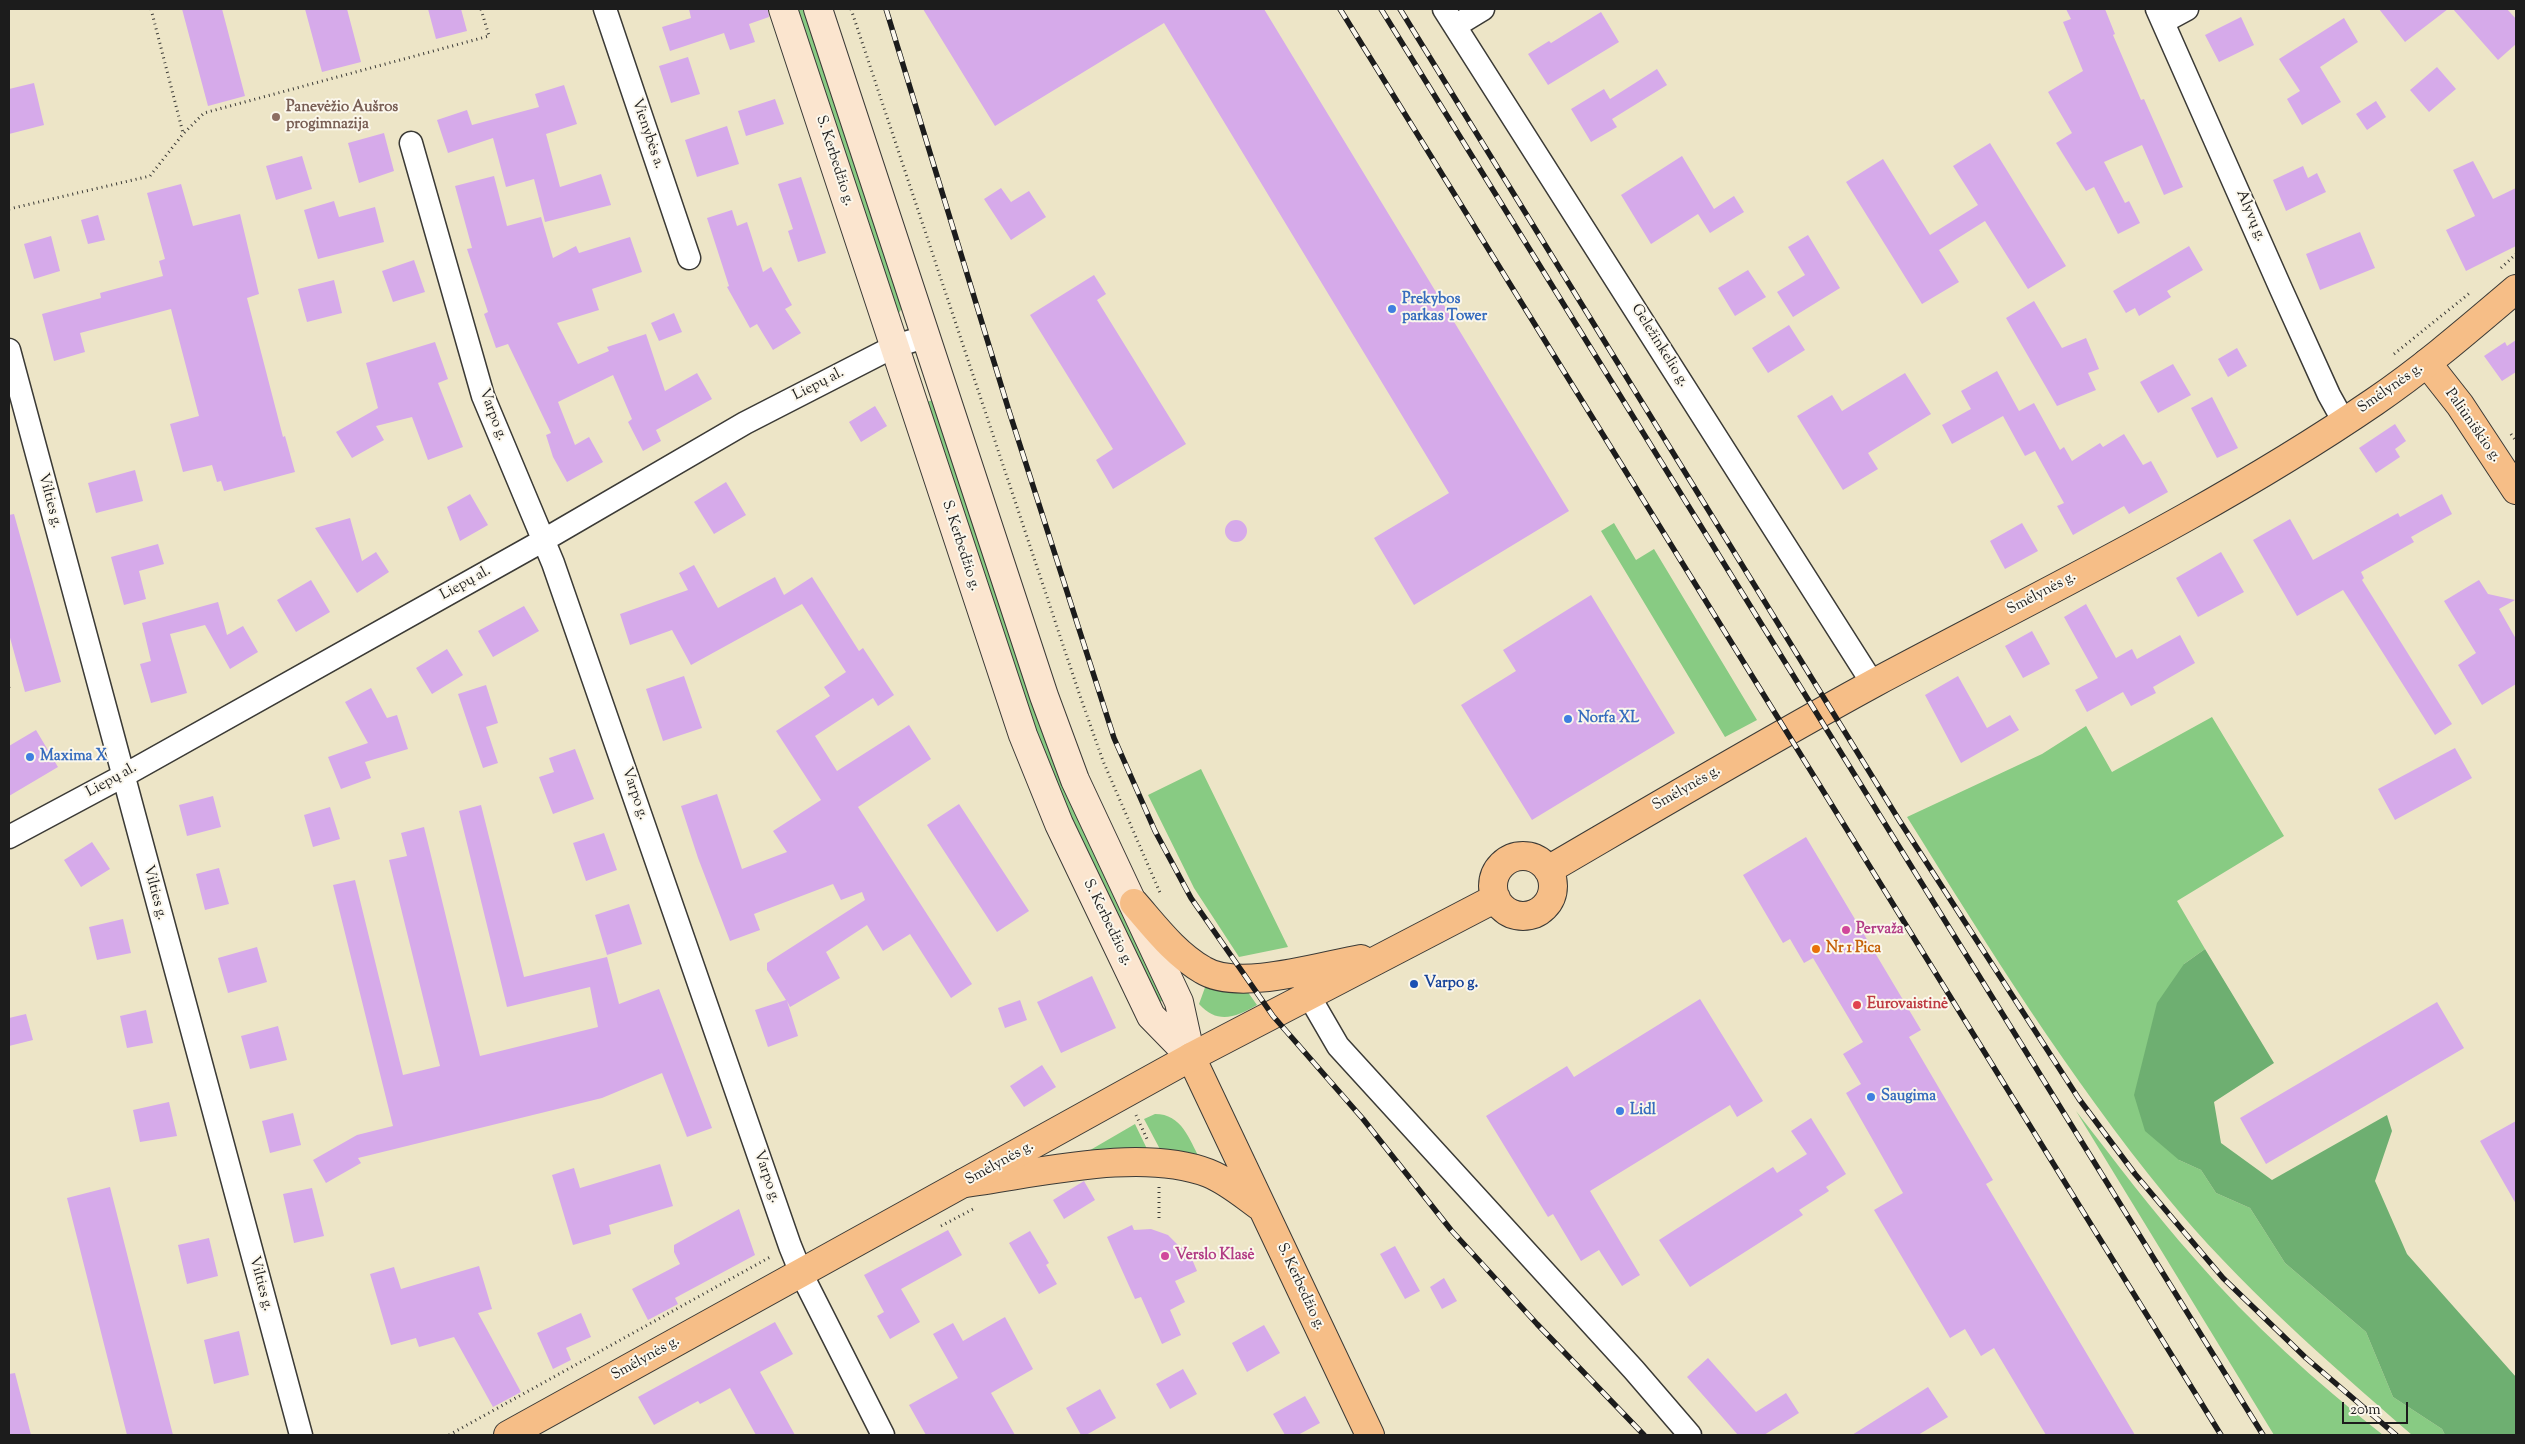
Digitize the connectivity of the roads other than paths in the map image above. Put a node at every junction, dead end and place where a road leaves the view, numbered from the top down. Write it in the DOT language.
graph roads {
  1 [pos="605,9"];
  2 [pos="783,9"];
  3 [pos="818,9"];
  4 [pos="1483,9"];
  5 [pos="2187,9"];
  6 [pos="2160,15"];
  7 [pos="1450,17"];
  8 [pos="412,143"];
  9 [pos="689,258"];
  10 [pos="2508,279"];
  11 [pos="926,337"];
  12 [pos="895,346"];
  13 [pos="9,350"];
  14 [pos="2427,363"];
  15 [pos="2344,422"];
  16 [pos="2516,490"];
  17 [pos="544,540"];
  18 [pos="1873,684"];
  19 [pos="123,776"];
  20 [pos="9,837"];
  21 [pos="1548,870"];
  22 [pos="1496,898"];
  23 [pos="1134,903"];
  24 [pos="1383,955"];
  25 [pos="1309,996"];
  26 [pos="1191,1057"];
  27 [pos="970,1195"];
  28 [pos="1264,1209"];
  29 [pos="801,1273"];
  30 [pos="301,1435"];
  31 [pos="508,1435"];
  32 [pos="883,1435"];
  33 [pos="1370,1435"];
  34 [pos="1690,1435"];
  1 -- 9 [label="street, Vienybės a."];
  2 -- 12 [label="main road, S. Kerbedžio g."];
  3 -- 11 [label="main road, S. Kerbedžio g."];
  4 -- 7 [label="street"];
  5 -- 6 [label="street"];
  6 -- 15 [label="street, Alyvų g."];
  7 -- 18 [label="street, Geležinkelio g."];
  8 -- 17 [label="street, Varpo g."];
  10 -- 14 [label="main road, Smėlynės g."];
  11 -- 12 [label="street, Liepų al."];
  11 -- 23 [label="main road, S. Kerbedžio g."];
  12 -- 17 [label="street, Liepų al."];
  12 -- 26 [label="main road, S. Kerbedžio g."];
  13 -- 19 [label="street, Vilties g."];
  14 -- 15 [label="main road, Smėlynės g."];
  14 -- 16 [label="main road, Paliūniškio g."];
  15 -- 18 [label="main road, Smėlynės g."];
  17 -- 19 [label="street, Liepų al."];
  17 -- 29 [label="street, Varpo g."];
  18 -- 21 [label="main road, Smėlynės g."];
  19 -- 20 [label="street, Liepų al."];
  19 -- 30 [label="street, Vilties g."];
  21 -- 22 [label="main road"];
  21 -- 22 [label="main road"];
  22 -- 24 [label="main road, Smėlynės g."];
  23 -- 24 [label="main road"];
  23 -- 26 [label="main road, S. Kerbedžio g."];
  24 -- 25 [label="main road, Smėlynės g."];
  25 -- 26 [label="main road, Smėlynės g."];
  25 -- 34 [label="street"];
  26 -- 27 [label="main road, Smėlynės g."];
  26 -- 28 [label="main road, S. Kerbedžio g."];
  27 -- 28 [label="main road"];
  27 -- 29 [label="main road, Smėlynės g."];
  28 -- 33 [label="main road, S. Kerbedžio g."];
  29 -- 31 [label="main road, Smėlynės g."];
  29 -- 32 [label="street, Varpo g."];
}
